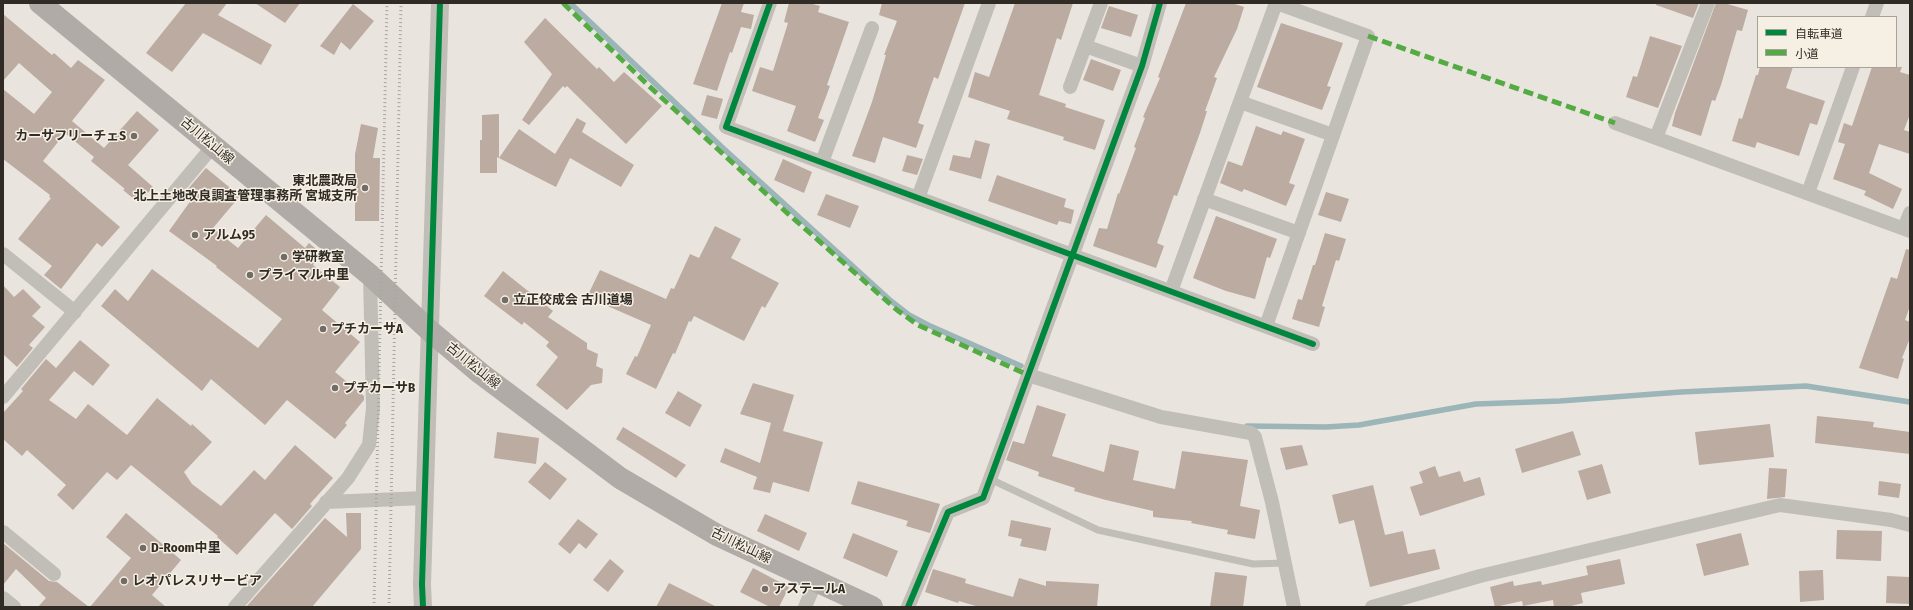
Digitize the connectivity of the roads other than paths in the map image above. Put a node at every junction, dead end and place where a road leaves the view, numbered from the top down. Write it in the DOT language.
graph roads {
  1 [pos="40,3"];
  2 [pos="440,3"];
  3 [pos="770,3"];
  4 [pos="989,3"];
  5 [pos="1101,3"];
  6 [pos="1160,3"];
  7 [pos="1276,3"];
  8 [pos="1708,3"];
  9 [pos="1877,3"];
  10 [pos="1872,16"];
  11 [pos="872,28"];
  12 [pos="1085,46"];
  13 [pos="1142,66"];
  14 [pos="1854,68"];
  15 [pos="1070,87"];
  16 [pos="1240,102"];
  17 [pos="1615,123"];
  18 [pos="1333,135"];
  19 [pos="1656,138"];
  20 [pos="214,146"];
  21 [pos="822,162"];
  22 [pos="1808,193"];
  23 [pos="918,198"];
  24 [pos="1204,200"];
  25 [pos="1910,214"];
  26 [pos="1907,229"];
  27 [pos="1299,233"];
  28 [pos="3,254"];
  29 [pos="1073,255"];
  30 [pos="370,275"];
  31 [pos="1171,291"];
  32 [pos="75,312"];
  33 [pos="1266,326"];
  34 [pos="430,331"];
  35 [pos="1314,344"];
  36 [pos="1028,374"];
  37 [pos="4,395"];
  38 [pos="990,479"];
  39 [pos="425,498"];
  40 [pos="326,502"];
  41 [pos="1910,525"];
  42 [pos="3,532"];
  43 [pos="1285,563"];
  44 [pos="54,574"];
  45 [pos="816,581"];
  46 [pos="3,598"];
  47 [pos="14,607"];
  48 [pos="235,607"];
  49 [pos="423,607"];
  50 [pos="805,607"];
  51 [pos="872,607"];
  52 [pos="908,607"];
  53 [pos="1294,607"];
  54 [pos="1372,607"];
  1 -- 20 [label="main road, 古川松山線"];
  2 -- 34 [label="street"];
  3 -- 21 [label="street"];
  4 -- 23 [label="street"];
  5 -- 12 [label="street"];
  6 -- 13 [label="street"];
  7 -- 16 [label="street"];
  7 -- 18 [label="street"];
  8 -- 19 [label="street"];
  9 -- 10 [label="street"];
  11 -- 21 [label="street"];
  12 -- 13 [label="street"];
  12 -- 15 [label="street"];
  13 -- 29 [label="street"];
  14 -- 22 [label="street"];
  16 -- 18 [label="street"];
  16 -- 24 [label="street"];
  17 -- 19 [label="street"];
  18 -- 27 [label="street"];
  19 -- 22 [label="street"];
  20 -- 30 [label="main road, 古川松山線"];
  20 -- 32 [label="street"];
  21 -- 23 [label="street"];
  22 -- 26 [label="street"];
  23 -- 29 [label="street"];
  24 -- 27 [label="street"];
  24 -- 31 [label="street"];
  25 -- 26 [label="street"];
  27 -- 33 [label="street"];
  28 -- 32 [label="street"];
  29 -- 31 [label="street"];
  29 -- 36 [label="street"];
  30 -- 34 [label="main road, 古川松山線"];
  30 -- 40 [label="street"];
  31 -- 33 [label="street"];
  32 -- 37 [label="street"];
  33 -- 35 [label="street"];
  34 -- 39 [label="street"];
  34 -- 45 [label="main road, 古川松山線"];
  36 -- 38 [label="street"];
  36 -- 43 [label="street"];
  38 -- 43 [label="lane"];
  38 -- 52 [label="street"];
  39 -- 40 [label="street"];
  39 -- 49 [label="street"];
  40 -- 48 [label="street"];
  41 -- 54 [label="street"];
  42 -- 44 [label="street"];
  43 -- 53 [label="street"];
  45 -- 50 [label="street"];
  45 -- 51 [label="main road, 古川松山線"];
  46 -- 47 [label="street"];
}
